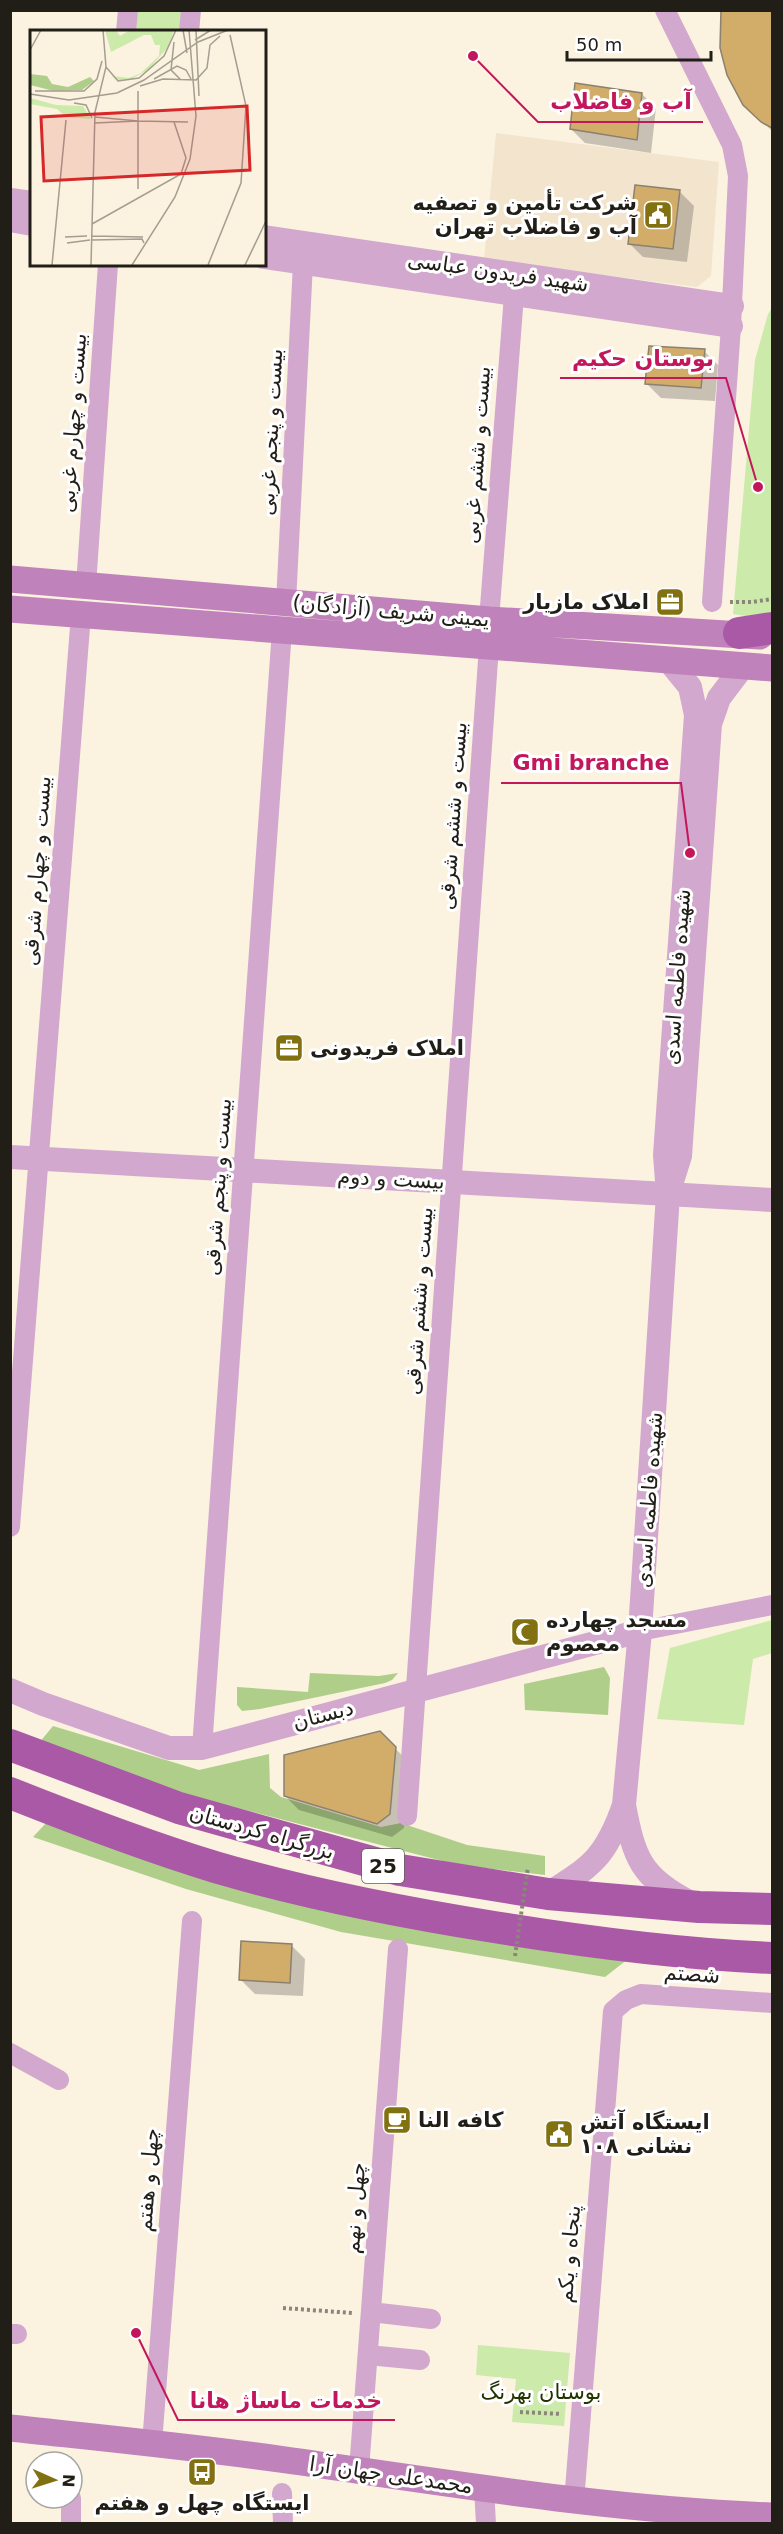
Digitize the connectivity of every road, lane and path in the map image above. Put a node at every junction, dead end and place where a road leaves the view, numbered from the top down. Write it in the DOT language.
graph roads {
  1 [pos="128,10"];
  2 [pos="190,10"];
  3 [pos="665,10"];
  4 [pos="126,30"];
  5 [pos="189,30"];
  6 [pos="10,200"];
  7 [pos="30,203"];
  8 [pos="10,220"];
  9 [pos="30,224"];
  10 [pos="266,238"];
  11 [pos="304,253"];
  12 [pos="266,258"];
  13 [pos="108,266"];
  14 [pos="460,276"];
  15 [pos="514,295"];
  16 [pos="732,316"];
  17 [pos="10,579"];
  18 [pos="86,586"];
  19 [pos="772,598"];
  20 [pos="712,602"];
  21 [pos="286,603"];
  22 [pos="10,609"];
  23 [pos="81,614"];
  24 [pos="489,620"];
  25 [pos="772,628"];
  26 [pos="282,630"];
  27 [pos="738,633"];
  28 [pos="772,637"];
  29 [pos="489,646"];
  30 [pos="668,660"];
  31 [pos="744,665"];
  32 [pos="772,668"];
  33 [pos="704,716"];
  34 [pos="10,1157"];
  35 [pos="39,1158"];
  36 [pos="243,1170"];
  37 [pos="451,1182"];
  38 [pos="668,1194"];
  39 [pos="772,1200"];
  40 [pos="10,1527"];
  41 [pos="772,1605"];
  42 [pos="640,1631"];
  43 [pos="10,1690"];
  44 [pos="416,1690"];
  45 [pos="10,1745"];
  46 [pos="202,1748"];
  47 [pos="10,1793"];
  48 [pos="624,1805"];
  49 [pos="407,1816"];
  50 [pos="528,1867"];
  51 [pos="548,1894"];
  52 [pos="699,1907"];
  53 [pos="772,1909"];
  54 [pos="192,1921"];
  55 [pos="398,1950"];
  56 [pos="515,1956"];
  57 [pos="772,1958"];
  58 [pos="772,2003"];
  59 [pos="613,2011"];
  60 [pos="10,2053"];
  61 [pos="59,2080"];
  62 [pos="283,2308"];
  63 [pos="371,2313"];
  64 [pos="431,2319"];
  65 [pos="368,2355"];
  66 [pos="420,2360"];
  67 [pos="520,2412"];
  68 [pos="581,2415"];
  69 [pos="10,2428"];
  70 [pos="152,2444"];
  71 [pos="359,2470"];
  72 [pos="484,2488"];
  73 [pos="282,2493"];
  74 [pos="574,2502"];
  75 [pos="772,2516"];
  76 [pos="699,2518"];
  77 [pos="283,2523"];
  78 [pos="486,2523"];
  1 -- 4 [label="street"];
  2 -- 5 [label="street"];
  3 -- 16 [label="street"];
  6 -- 7 [label="street"];
  8 -- 9 [label="street"];
  10 -- 11 [label="street, شهید فریدون عباسی"];
  11 -- 12 [label="street, شهید فریدون عباسی"];
  11 -- 14 [label="street, شهید فریدون عباسی"];
  11 -- 21 [label="street, بیست و پنجم غربی"];
  13 -- 18 [label="street, بیست و چهارم غربی"];
  14 -- 15 [label="street, شهید فریدون عباسی"];
  14 -- 16 [label="street, شهید فریدون عباسی"];
  15 -- 16 [label="street, شهید فریدون عباسی"];
  15 -- 24 [label="street, بیست و ششم غربی"];
  16 -- 20 [label="street"];
  17 -- 18 [label="main road, یمینی شریف (آزادگان)"];
  18 -- 21 [label="main road, یمینی شریف (آزادگان)"];
  19 -- 20 [label="path"];
  21 -- 24 [label="main road, یمینی شریف (آزادگان)"];
  22 -- 23 [label="main road, یمینی شریف (آزادگان)"];
  23 -- 26 [label="main road, یمینی شریف (آزادگان)"];
  23 -- 35 [label="street, بیست و چهارم شرقی"];
  24 -- 27 [label="main road, یمینی شریف (آزادگان)"];
  25 -- 27 [label="highway"];
  26 -- 29 [label="main road, یمینی شریف (آزادگان)"];
  26 -- 36 [label="street, بیست و پنجم شرقی"];
  27 -- 28 [label="main road, یمینی شریف (آزادگان)"];
  29 -- 30 [label="main road, یمینی شریف (آزادگان)"];
  29 -- 37 [label="street, بیست و ششم شرقی"];
  30 -- 31 [label="main road, یمینی شریف (آزادگان)"];
  30 -- 33 [label="street, شهیده فاطمه اسدی"];
  31 -- 32 [label="main road, یمینی شریف (آزادگان)"];
  31 -- 33 [label="street, شهیده فاطمه اسدی"];
  33 -- 38 [label="street, شهیده فاطمه اسدی"];
  34 -- 35 [label="street, بیست و دوم"];
  35 -- 36 [label="street, بیست و دوم"];
  35 -- 40 [label="street, بیست و چهارم شرقی"];
  36 -- 37 [label="street, بیست و دوم"];
  36 -- 46 [label="street, بیست و پنجم شرقی"];
  37 -- 38 [label="street, بیست و دوم"];
  37 -- 44 [label="street, بیست و ششم شرقی"];
  38 -- 39 [label="street, بیست و دوم"];
  38 -- 42 [label="street, شهیده فاطمه اسدی"];
  41 -- 42 [label="street"];
  42 -- 44 [label="street, دبستان"];
  42 -- 48 [label="street, شهیده فاطمه اسدی"];
  43 -- 46 [label="street, دبستان"];
  44 -- 46 [label="street, دبستان"];
  44 -- 49 [label="street, بیست و ششم شرقی"];
  45 -- 51 [label="highway, بزرگراه کردستان / 25"];
  47 -- 57 [label="highway, بزرگراه کردستان / 25"];
  48 -- 51 [label="street"];
  48 -- 52 [label="street"];
  50 -- 56 [label="path, bridge"];
  51 -- 52 [label="highway, بزرگراه کردستان / 25"];
  52 -- 53 [label="highway, بزرگراه کردستان / 25"];
  54 -- 70 [label="street, چهل و هفتم"];
  55 -- 63 [label="street, چهل و نهم"];
  58 -- 59 [label="street, شصتم"];
  59 -- 68 [label="street, پنجاه و یکم"];
  60 -- 61 [label="street"];
  62 -- 63 [label="path"];
  63 -- 64 [label="street"];
  63 -- 65 [label="street, چهل و نهم"];
  65 -- 66 [label="street"];
  65 -- 71 [label="street, چهل و نهم"];
  67 -- 68 [label="path"];
  68 -- 74 [label="street, پنجاه و یکم"];
  69 -- 70 [label="main road, محمدعلی جهان آرا"];
  70 -- 71 [label="main road, محمدعلی جهان آرا"];
  71 -- 72 [label="main road, محمدعلی جهان آرا"];
  72 -- 74 [label="main road, محمدعلی جهان آرا"];
  72 -- 78 [label="street"];
  73 -- 77 [label="street"];
  74 -- 76 [label="main road, محمدعلی جهان آرا"];
  75 -- 76 [label="main road, محمدعلی جهان آرا"];
}
